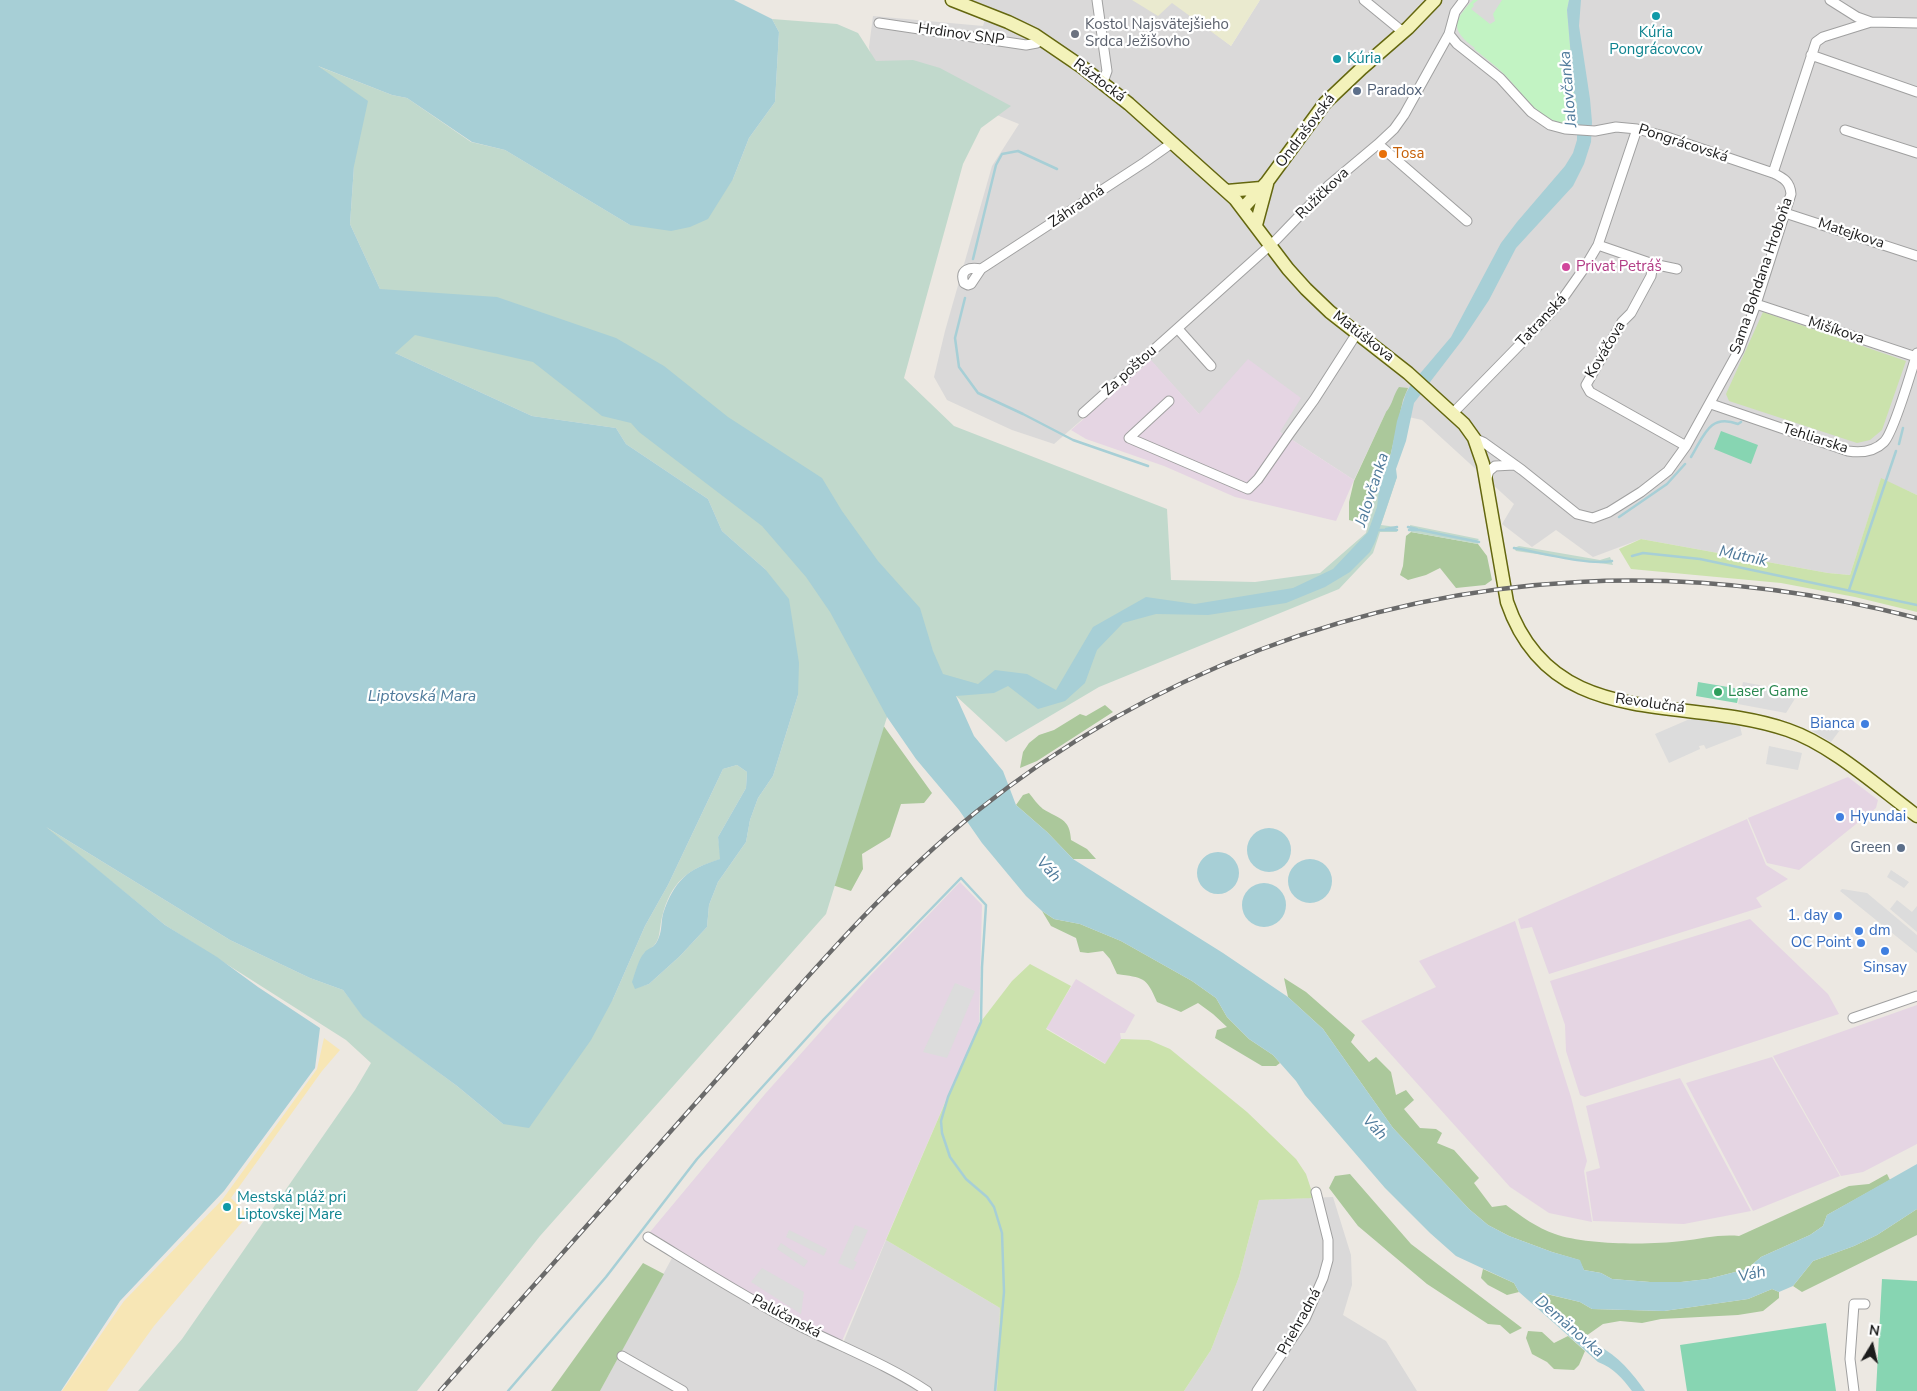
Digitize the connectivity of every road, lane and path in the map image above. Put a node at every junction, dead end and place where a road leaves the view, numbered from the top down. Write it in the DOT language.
graph roads {
  1 [pos="952,0"];
  2 [pos="1097,0"];
  3 [pos="1364,0"];
  4 [pos="1435,0"];
  5 [pos="1451,0"];
  6 [pos="1830,0"];
  7 [pos="1461,3"];
  8 [pos="1871,22"];
  9 [pos="879,23"];
  10 [pos="1917,24"];
  11 [pos="1403,32"];
  12 [pos="1449,34"];
  13 [pos="1042,39"];
  14 [pos="1811,55"];
  15 [pos="1103,82"];
  16 [pos="1917,92"];
  17 [pos="1637,129"];
  18 [pos="1845,130"];
  19 [pos="1172,143"];
  20 [pos="1378,144"];
  21 [pos="1917,153"];
  22 [pos="1773,173"];
  23 [pos="1264,185"];
  24 [pos="1227,191"];
  25 [pos="1243,208"];
  26 [pos="1785,213"];
  27 [pos="1466,221"];
  28 [pos="1256,225"];
  29 [pos="1598,245"];
  30 [pos="1270,246"];
  31 [pos="1917,256"];
  32 [pos="1653,264"];
  33 [pos="981,269"];
  34 [pos="1677,269"];
  35 [pos="1756,304"];
  36 [pos="1178,329"];
  37 [pos="1357,333"];
  38 [pos="1916,355"];
  39 [pos="1211,366"];
  40 [pos="1170,401"];
  41 [pos="1711,404"];
  42 [pos="1084,413"];
  43 [pos="1453,413"];
  44 [pos="1474,438"];
  45 [pos="1686,446"];
  46 [pos="1514,466"];
  47 [pos="1486,481"];
  48 [pos="1598,517"];
  49 [pos="1917,816"];
  50 [pos="1917,996"];
  51 [pos="1853,1018"];
  52 [pos="1316,1192"];
  53 [pos="648,1237"];
  54 [pos="1865,1304"];
  55 [pos="622,1356"];
  56 [pos="683,1391"];
  57 [pos="927,1391"];
  58 [pos="1260,1391"];
  59 [pos="1854,1391"];
  1 -- 13 [label="main road, Ráztocká"];
  2 -- 15 [label="street"];
  3 -- 11 [label="street"];
  4 -- 11 [label="main road, Ondrašovská"];
  5 -- 7 [label="street, Ružičkova"];
  6 -- 8 [label="street"];
  7 -- 12 [label="street, Ružičkova"];
  8 -- 10 [label="street"];
  8 -- 14 [label="street"];
  9 -- 13 [label="street, Hrdinov SNP"];
  11 -- 23 [label="main road, Ondrašovská"];
  12 -- 17 [label="street, Pongrácovská"];
  12 -- 20 [label="street, Ružičkova"];
  13 -- 15 [label="main road, Ráztocká"];
  14 -- 16 [label="street"];
  14 -- 22 [label="street"];
  15 -- 19 [label="main road, Ráztocká"];
  17 -- 22 [label="street, Pongrácovská"];
  17 -- 29 [label="street, Tatranská"];
  18 -- 21 [label="street"];
  19 -- 24 [label="main road, Ráztocká"];
  19 -- 33 [label="street, Záhradná"];
  20 -- 27 [label="street"];
  20 -- 30 [label="street, Ružičkova"];
  22 -- 26 [label="street, Sama Bohdana Hroboňa"];
  23 -- 24 [label="main road"];
  23 -- 25 [label="main road, Ondrašovská"];
  23 -- 28 [label="main road, Ondrašovská"];
  24 -- 25 [label="main road, Matúškova"];
  25 -- 28 [label="main road, Matúškova"];
  26 -- 31 [label="street, Matejkova"];
  26 -- 35 [label="street, Sama Bohdana Hroboňa"];
  28 -- 30 [label="main road, Matúškova"];
  29 -- 32 [label="street"];
  29 -- 43 [label="street, Tatranská"];
  30 -- 36 [label="street, Za poštou"];
  30 -- 37 [label="main road, Matúškova"];
  32 -- 34 [label="street"];
  32 -- 45 [label="street, Kováčova"];
  35 -- 38 [label="street, Mišíkova"];
  35 -- 41 [label="street, Sama Bohdana Hroboňa"];
  36 -- 39 [label="street"];
  36 -- 42 [label="street, Za poštou"];
  37 -- 40 [label="street"];
  37 -- 43 [label="main road, Matúškova"];
  38 -- 41 [label="street, Tehliarska"];
  41 -- 45 [label="street, Sama Bohdana Hroboňa"];
  43 -- 44 [label="main road, Matúškova"];
  44 -- 46 [label="street, Matúškova"];
  44 -- 47 [label="main road, Revolučná"];
  45 -- 48 [label="street, Sama Bohdana Hroboňa"];
  46 -- 47 [label="street"];
  46 -- 48 [label="street, Matúškova"];
  47 -- 49 [label="main road, Revolučná"];
  50 -- 51 [label="street"];
  52 -- 58 [label="street, Priehradná"];
  53 -- 57 [label="street, Palúčanská"];
  54 -- 59 [label="street"];
  55 -- 56 [label="street"];
}
